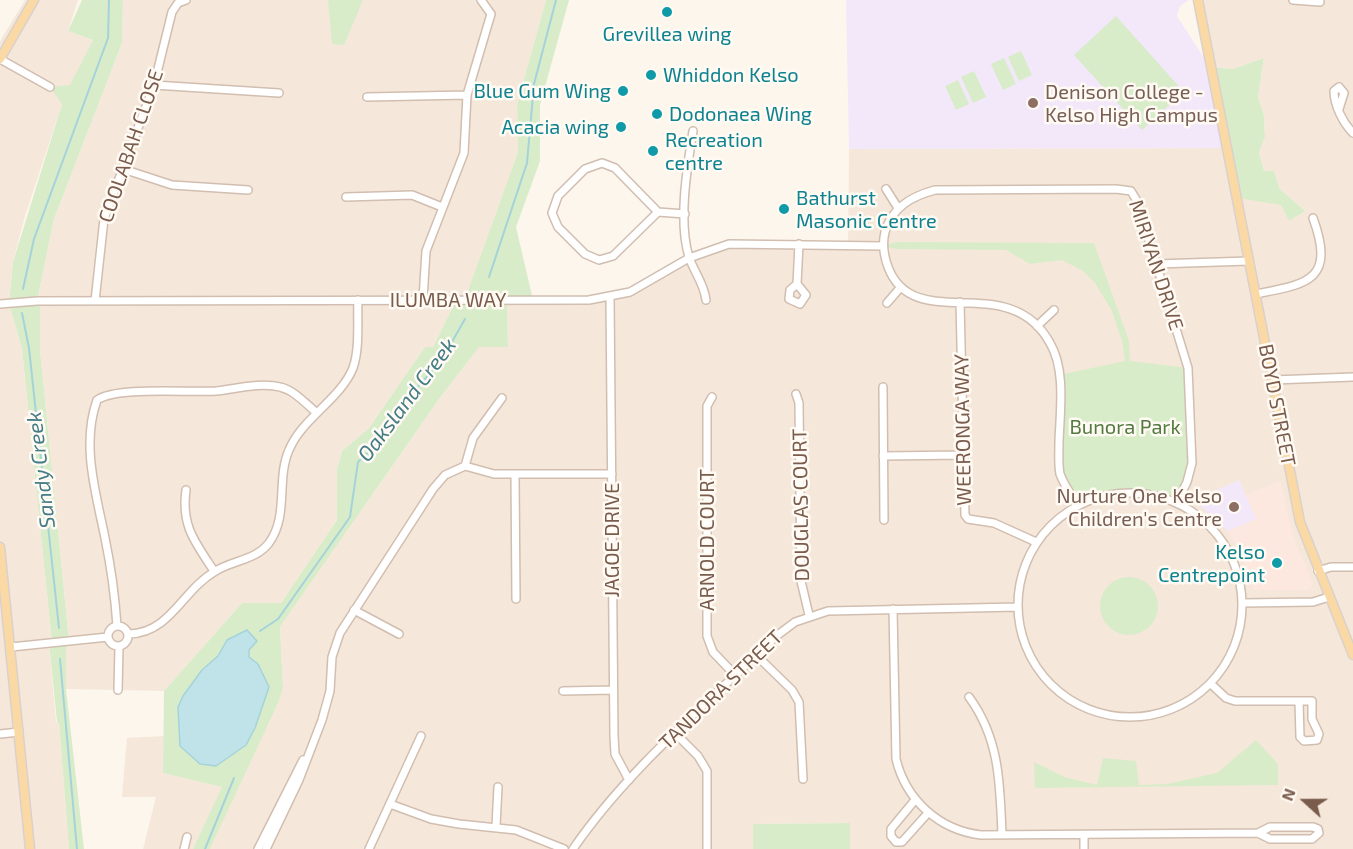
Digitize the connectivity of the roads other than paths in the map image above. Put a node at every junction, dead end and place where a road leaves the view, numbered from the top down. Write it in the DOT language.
graph roads {
  1 [pos="33,0"];
  2 [pos="186,0"];
  3 [pos="481,0"];
  4 [pos="1198,0"];
  5 [pos="1293,0"];
  6 [pos="1320,2"];
  7 [pos="0,59"];
  8 [pos="154,85"];
  9 [pos="50,87"];
  10 [pos="279,93"];
  11 [pos="467,95"];
  12 [pos="367,97"];
  13 [pos="1339,109"];
  14 [pos="693,131"];
  15 [pos="1353,133"];
  16 [pos="123,169"];
  17 [pos="886,189"];
  18 [pos="248,190"];
  19 [pos="346,197"];
  20 [pos="442,207"];
  21 [pos="898,208"];
  22 [pos="658,212"];
  23 [pos="685,214"];
  24 [pos="1313,218"];
  25 [pos="799,244"];
  26 [pos="884,246"];
  27 [pos="689,258"];
  28 [pos="1250,261"];
  29 [pos="1156,264"];
  30 [pos="796,284"];
  31 [pos="900,288"];
  32 [pos="1256,294"];
  33 [pos="610,298"];
  34 [pos="423,299"];
  35 [pos="358,300"];
  36 [pos="706,300"];
  37 [pos="95,301"];
  38 [pos="960,302"];
  39 [pos="887,303"];
  40 [pos="0,304"];
  41 [pos="1054,310"];
  42 [pos="1037,326"];
  43 [pos="1353,377"];
  44 [pos="1272,380"];
  45 [pos="883,387"];
  46 [pos="796,394"];
  47 [pos="712,397"];
  48 [pos="502,398"];
  49 [pos="317,413"];
  50 [pos="964,455"];
  51 [pos="883,456"];
  52 [pos="465,466"];
  53 [pos="612,474"];
  54 [pos="515,475"];
  55 [pos="186,490"];
  56 [pos="1177,502"];
  57 [pos="1078,506"];
  58 [pos="884,520"];
  59 [pos="1036,542"];
  60 [pos="0,547"];
  61 [pos="1353,567"];
  62 [pos="1318,571"];
  63 [pos="214,572"];
  64 [pos="1329,597"];
  65 [pos="516,598"];
  66 [pos="1243,603"];
  67 [pos="1018,607"];
  68 [pos="893,609"];
  69 [pos="354,610"];
  70 [pos="809,615"];
  71 [pos="4,618"];
  72 [pos="117,626"];
  73 [pos="129,634"];
  74 [pos="399,634"];
  75 [pos="108,637"];
  76 [pos="11,647"];
  77 [pos="119,647"];
  78 [pos="756,655"];
  79 [pos="1353,655"];
  80 [pos="735,675"];
  81 [pos="1211,684"];
  82 [pos="118,690"];
  83 [pos="613,690"];
  84 [pos="563,691"];
  85 [pos="969,697"];
  86 [pos="1299,701"];
  87 [pos="19,732"];
  88 [pos="0,734"];
  89 [pos="676,734"];
  90 [pos="421,736"];
  91 [pos="307,753"];
  92 [pos="629,780"];
  93 [pos="803,780"];
  94 [pos="498,787"];
  95 [pos="915,800"];
  96 [pos="390,804"];
  97 [pos="928,813"];
  98 [pos="496,826"];
  99 [pos="1258,833"];
  100 [pos="1002,835"];
  101 [pos="1084,835"];
  102 [pos="187,837"];
  103 [pos="30,849"];
  104 [pos="184,849"];
  105 [pos="258,849"];
  106 [pos="266,849"];
  107 [pos="369,849"];
  108 [pos="564,849"];
  109 [pos="573,849"];
  110 [pos="707,849"];
  111 [pos="1084,849"];
  1 -- 7 [label="main road"];
  2 -- 8 [label="street, COOLABAH CLOSE"];
  3 -- 11 [label="street"];
  4 -- 28 [label="main road, BOYD STREET"];
  5 -- 6 [label="street"];
  7 -- 9 [label="street"];
  8 -- 10 [label="street"];
  8 -- 16 [label="street, COOLABAH CLOSE"];
  11 -- 12 [label="street"];
  11 -- 20 [label="street"];
  13 -- 15 [label="street"];
  14 -- 23 [label="street"];
  16 -- 18 [label="street"];
  16 -- 37 [label="street, COOLABAH CLOSE"];
  17 -- 21 [label="street"];
  19 -- 20 [label="street"];
  20 -- 34 [label="street"];
  21 -- 26 [label="street"];
  21 -- 29 [label="street, MIRIYAN DRIVE"];
  22 -- 22 [label="street"];
  22 -- 23 [label="street"];
  23 -- 27 [label="street"];
  24 -- 32 [label="street"];
  25 -- 26 [label="street, ILUMBA WAY"];
  25 -- 27 [label="street, ILUMBA WAY"];
  25 -- 30 [label="street"];
  26 -- 31 [label="street"];
  27 -- 33 [label="street, ILUMBA WAY"];
  27 -- 36 [label="street"];
  28 -- 29 [label="street"];
  28 -- 32 [label="main road, BOYD STREET"];
  29 -- 56 [label="street, MIRIYAN DRIVE"];
  31 -- 38 [label="street"];
  31 -- 39 [label="street"];
  32 -- 44 [label="main road, BOYD STREET"];
  33 -- 34 [label="street, ILUMBA WAY"];
  33 -- 53 [label="street, JAGOE DRIVE"];
  34 -- 35 [label="street, ILUMBA WAY"];
  35 -- 37 [label="street, ILUMBA WAY"];
  35 -- 49 [label="street"];
  37 -- 40 [label="street, ILUMBA WAY"];
  38 -- 42 [label="street"];
  38 -- 50 [label="street, WEERONGA WAY"];
  41 -- 42 [label="street"];
  42 -- 57 [label="street"];
  43 -- 44 [label="street"];
  44 -- 62 [label="main road, BOYD STREET"];
  45 -- 51 [label="street"];
  46 -- 70 [label="street, DOUGLAS COURT"];
  47 -- 80 [label="street, ARNOLD COURT"];
  48 -- 52 [label="street"];
  49 -- 63 [label="street"];
  49 -- 72 [label="street"];
  50 -- 51 [label="street"];
  50 -- 59 [label="street, WEERONGA WAY"];
  51 -- 58 [label="street"];
  52 -- 54 [label="street"];
  52 -- 69 [label="street"];
  53 -- 54 [label="street"];
  53 -- 83 [label="street, JAGOE DRIVE"];
  54 -- 65 [label="street"];
  55 -- 63 [label="street"];
  56 -- 57 [label="street"];
  56 -- 66 [label="street"];
  57 -- 59 [label="street"];
  59 -- 67 [label="street"];
  60 -- 71 [label="main road"];
  61 -- 62 [label="street"];
  62 -- 64 [label="main road, BOYD STREET"];
  63 -- 73 [label="street"];
  64 -- 66 [label="street"];
  64 -- 79 [label="main road, BOYD STREET"];
  66 -- 81 [label="street"];
  67 -- 68 [label="street, TANDORA STREET"];
  67 -- 81 [label="street"];
  68 -- 70 [label="street, TANDORA STREET"];
  68 -- 95 [label="street"];
  69 -- 74 [label="street"];
  69 -- 91 [label="street"];
  70 -- 78 [label="street, TANDORA STREET"];
  71 -- 76 [label="main road"];
  72 -- 73 [label="street"];
  72 -- 75 [label="street"];
  73 -- 77 [label="street"];
  75 -- 76 [label="street"];
  75 -- 77 [label="street"];
  76 -- 87 [label="main road"];
  77 -- 82 [label="street"];
  78 -- 80 [label="street, TANDORA STREET"];
  78 -- 93 [label="street"];
  80 -- 89 [label="street, TANDORA STREET"];
  81 -- 86 [label="street"];
  83 -- 84 [label="street"];
  83 -- 92 [label="street, JAGOE DRIVE"];
  85 -- 100 [label="street"];
  86 -- 86 [label="street"];
  87 -- 88 [label="street"];
  87 -- 103 [label="main road"];
  89 -- 92 [label="street, TANDORA STREET"];
  89 -- 110 [label="street"];
  90 -- 96 [label="street"];
  91 -- 105 [label="street"];
  91 -- 106 [label="street"];
  92 -- 109 [label="street, TANDORA STREET"];
  94 -- 98 [label="street"];
  95 -- 97 [label="street"];
  95 -- 97 [label="street"];
  96 -- 98 [label="street"];
  96 -- 107 [label="street"];
  97 -- 100 [label="street"];
  98 -- 108 [label="street"];
  99 -- 99 [label="street"];
  99 -- 101 [label="street"];
  100 -- 101 [label="street"];
  101 -- 111 [label="street"];
  102 -- 104 [label="street"];
}
